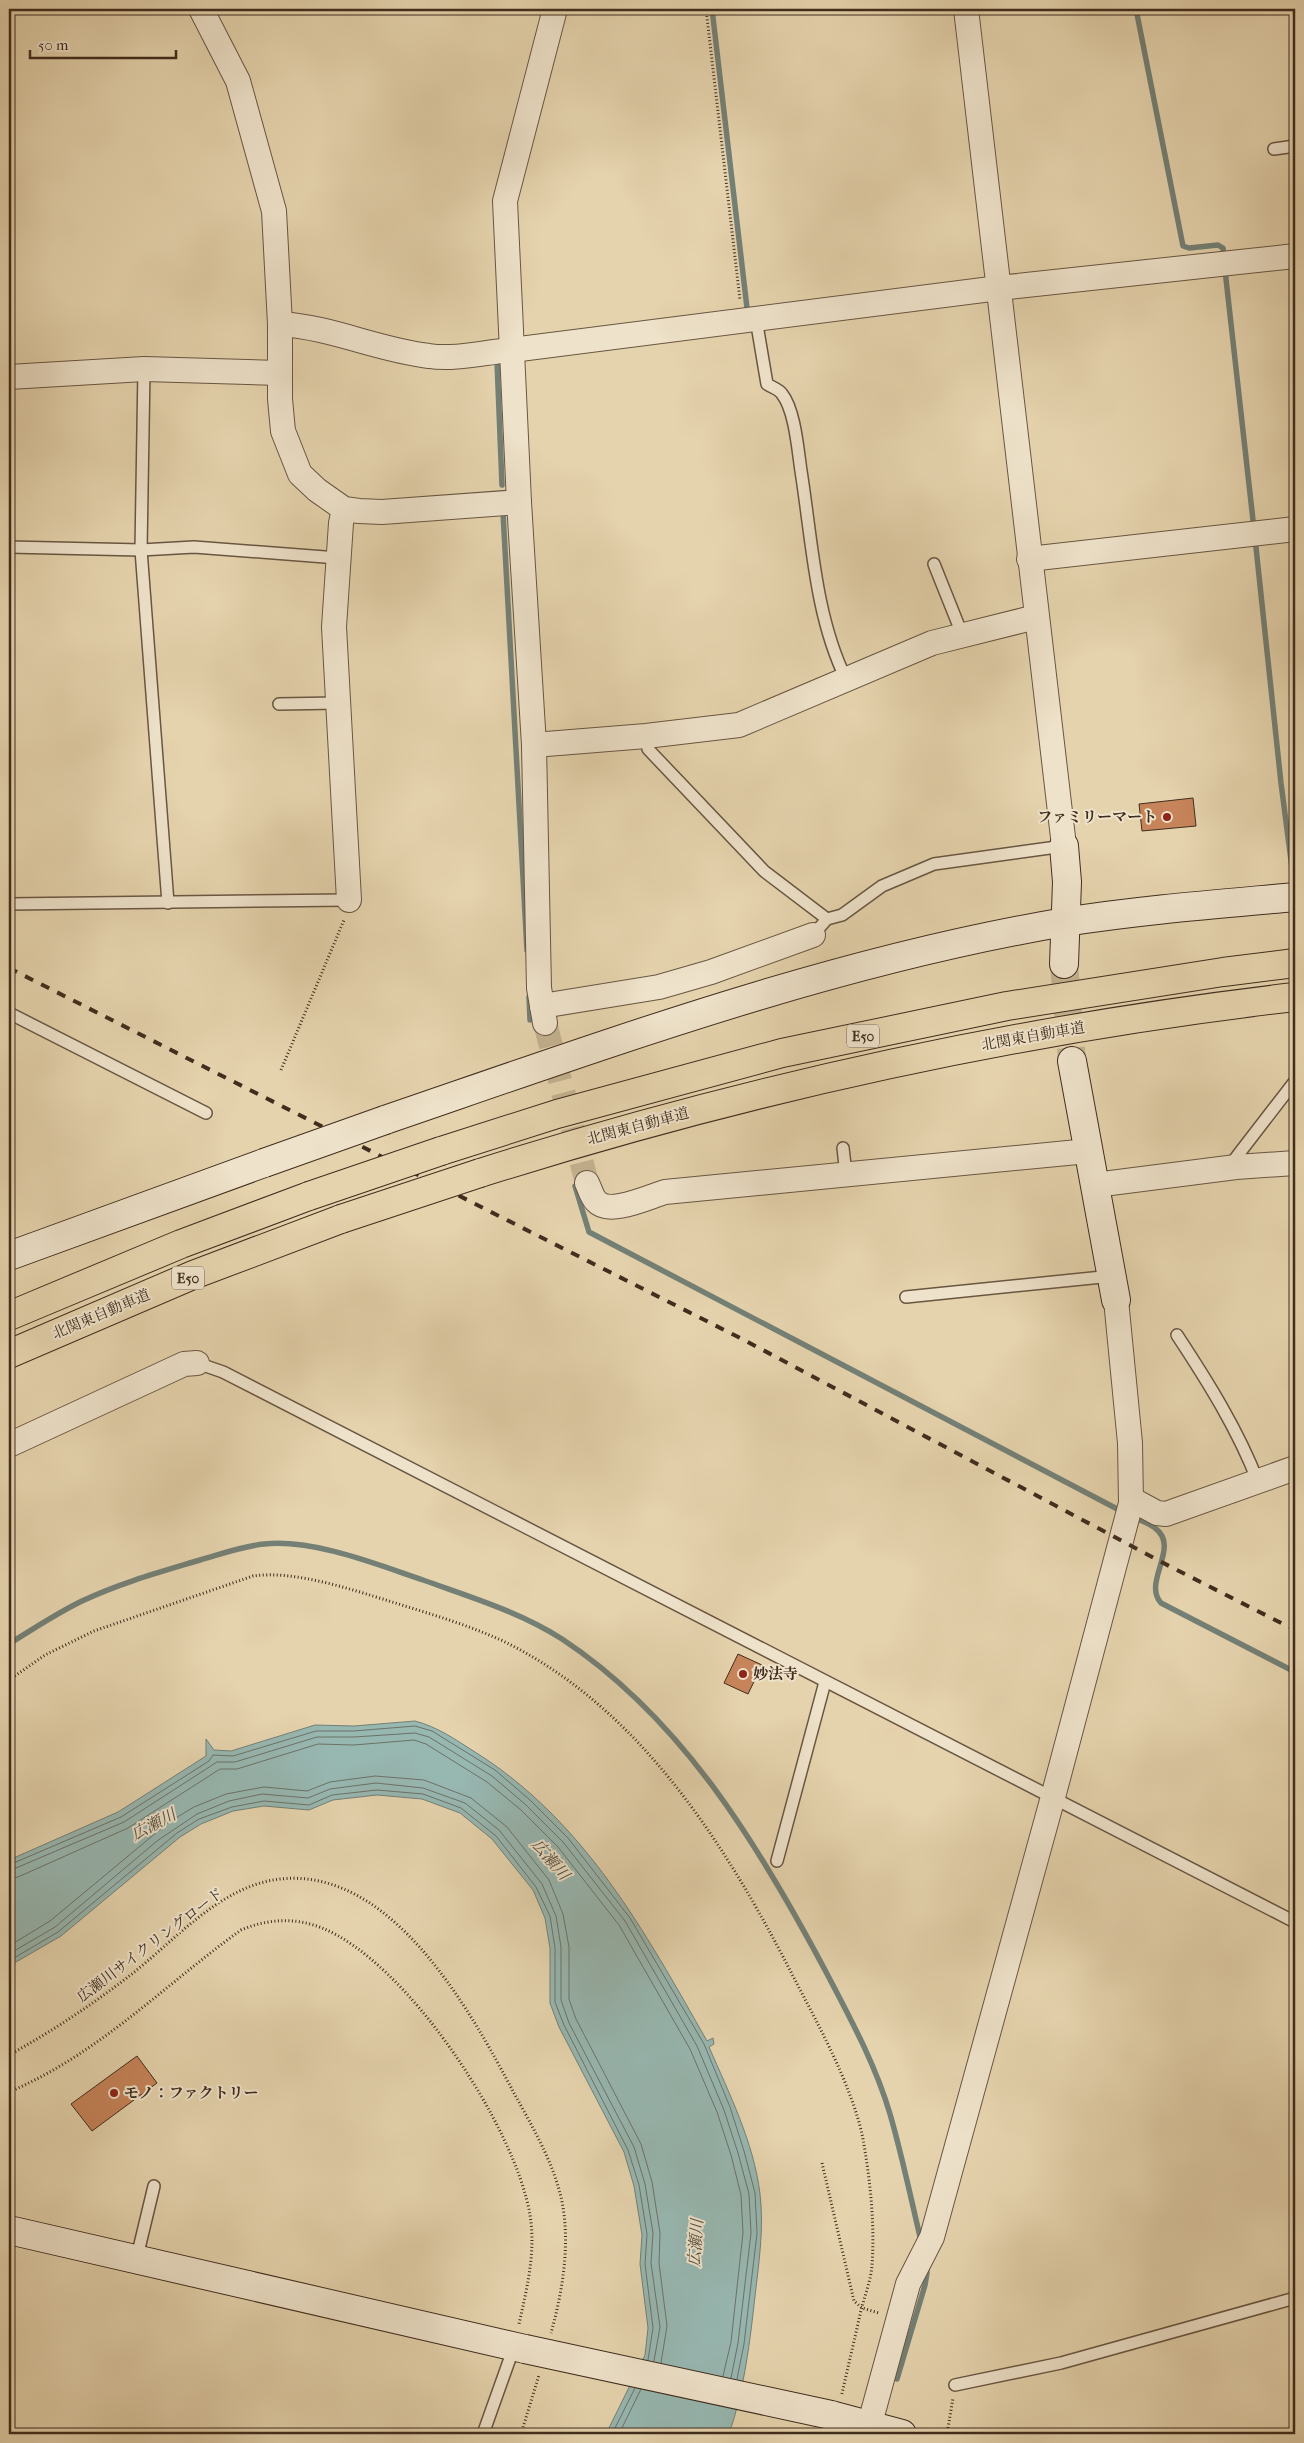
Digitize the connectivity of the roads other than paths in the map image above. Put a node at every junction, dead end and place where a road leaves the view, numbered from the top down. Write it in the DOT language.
graph roads {
  1 [pos="201,9"];
  2 [pos="555,9"];
  3 [pos="966,9"];
  4 [pos="1295,146"];
  5 [pos="1274,149"];
  6 [pos="1295,256"];
  7 [pos="999,288"];
  8 [pos="749,320"];
  9 [pos="280,324"];
  10 [pos="512,350"];
  11 [pos="144,369"];
  12 [pos="279,373"];
  13 [pos="9,377"];
  14 [pos="519,502"];
  15 [pos="344,509"];
  16 [pos="1295,529"];
  17 [pos="9,547"];
  18 [pos="141,550"];
  19 [pos="338,558"];
  20 [pos="1029,558"];
  21 [pos="934,564"];
  22 [pos="1036,617"];
  23 [pos="962,634"];
  24 [pos="846,680"];
  25 [pos="337,703"];
  26 [pos="279,704"];
  27 [pos="646,736"];
  28 [pos="534,745"];
  29 [pos="1064,846"];
  30 [pos="1295,897"];
  31 [pos="349,900"];
  32 [pos="168,903"];
  33 [pos="9,904"];
  34 [pos="1066,922"];
  35 [pos="820,927"];
  36 [pos="1295,963"];
  37 [pos="1064,964"];
  38 [pos="1295,997"];
  39 [pos="9,1013"];
  40 [pos="1072,1061"];
  41 [pos="1295,1081"];
  42 [pos="206,1113"];
  43 [pos="843,1148"];
  44 [pos="1088,1151"];
  45 [pos="1295,1163"];
  46 [pos="1236,1167"];
  47 [pos="846,1174"];
  48 [pos="587,1183"];
  49 [pos="1094,1185"];
  50 [pos="9,1256"];
  51 [pos="1114,1288"];
  52 [pos="906,1297"];
  53 [pos="9,1316"];
  54 [pos="1178,1335"];
  55 [pos="9,1356"];
  56 [pos="197,1363"];
  57 [pos="9,1445"];
  58 [pos="1295,1468"];
  59 [pos="1258,1482"];
  60 [pos="1131,1499"];
  61 [pos="825,1682"];
  62 [pos="1054,1797"];
  63 [pos="777,1861"];
  64 [pos="1295,1922"];
  65 [pos="154,2186"];
  66 [pos="9,2230"];
  67 [pos="136,2260"];
  68 [pos="1295,2298"];
  69 [pos="519,2342"];
  70 [pos="955,2385"];
  71 [pos="868,2429"];
  72 [pos="483,2434"];
  73 [pos="902,2434"];
  1 -- 9 [label="street"];
  2 -- 10 [label="street"];
  3 -- 7 [label="street"];
  4 -- 5 [label="lane"];
  6 -- 7 [label="street"];
  7 -- 8 [label="street"];
  7 -- 20 [label="street"];
  8 -- 10 [label="street"];
  8 -- 24 [label="lane"];
  9 -- 10 [label="street"];
  9 -- 12 [label="street"];
  10 -- 14 [label="street"];
  11 -- 12 [label="street"];
  11 -- 13 [label="street"];
  11 -- 18 [label="lane"];
  12 -- 15 [label="street"];
  14 -- 15 [label="street"];
  14 -- 28 [label="street"];
  15 -- 19 [label="street"];
  16 -- 20 [label="street"];
  17 -- 18 [label="lane"];
  18 -- 19 [label="lane"];
  18 -- 32 [label="lane"];
  19 -- 25 [label="street"];
  20 -- 22 [label="street"];
  21 -- 23 [label="lane"];
  22 -- 23 [label="street"];
  22 -- 29 [label="street"];
  23 -- 24 [label="street"];
  24 -- 27 [label="street"];
  25 -- 26 [label="lane"];
  25 -- 31 [label="street"];
  27 -- 28 [label="street"];
  27 -- 35 [label="lane"];
  28 -- 35 [label="street"];
  29 -- 34 [label="street"];
  29 -- 35 [label="lane"];
  30 -- 34 [label="street"];
  31 -- 32 [label="lane"];
  32 -- 33 [label="lane"];
  34 -- 37 [label="street"];
  34 -- 50 [label="street, bridge"];
  36 -- 53 [label="highway, E50, bridge"];
  38 -- 55 [label="highway, 北関東自動車道 / E50, bridge"];
  39 -- 42 [label="lane"];
  40 -- 44 [label="street"];
  41 -- 46 [label="lane"];
  43 -- 47 [label="lane"];
  44 -- 47 [label="street"];
  44 -- 49 [label="street"];
  45 -- 46 [label="street"];
  46 -- 49 [label="street"];
  47 -- 48 [label="street"];
  49 -- 51 [label="street"];
  51 -- 52 [label="lane"];
  51 -- 60 [label="street"];
  54 -- 59 [label="lane"];
  56 -- 57 [label="street"];
  56 -- 61 [label="lane"];
  58 -- 59 [label="street"];
  59 -- 60 [label="street"];
  60 -- 62 [label="street"];
  61 -- 62 [label="lane"];
  61 -- 63 [label="lane"];
  62 -- 64 [label="lane"];
  62 -- 71 [label="street"];
  65 -- 67 [label="lane"];
  66 -- 67 [label="street"];
  67 -- 69 [label="street"];
  68 -- 70 [label="lane"];
  69 -- 71 [label="street, bridge"];
  69 -- 72 [label="lane"];
  71 -- 73 [label="street"];
}
